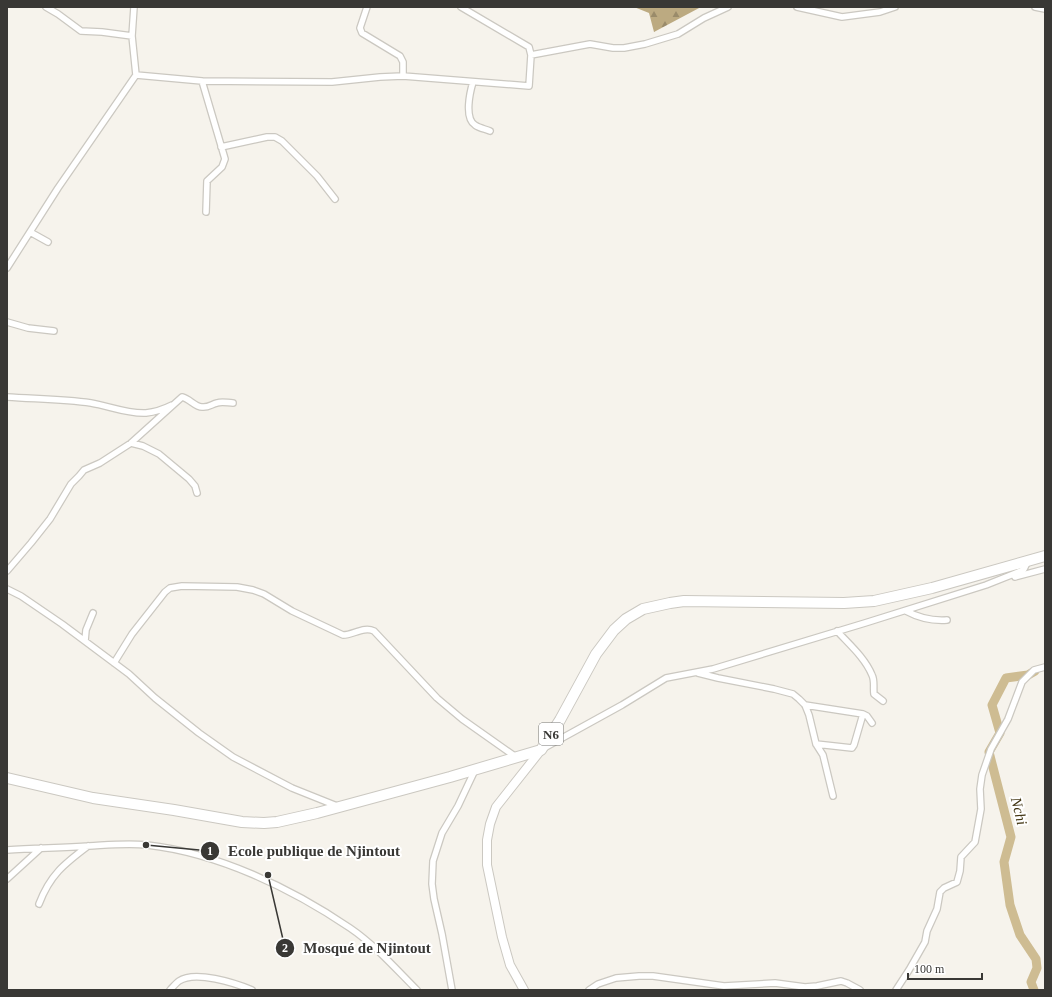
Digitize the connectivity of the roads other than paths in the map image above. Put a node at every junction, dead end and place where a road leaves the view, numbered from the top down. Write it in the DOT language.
graph roads {
  1 [pos="46,7"];
  2 [pos="134,7"];
  3 [pos="367,7"];
  4 [pos="461,7"];
  5 [pos="728,7"];
  6 [pos="797,7"];
  7 [pos="895,7"];
  8 [pos="1035,7"];
  9 [pos="1045,9"];
  10 [pos="132,36"];
  11 [pos="531,55"];
  12 [pos="136,75"];
  13 [pos="403,76"];
  14 [pos="202,81"];
  15 [pos="474,82"];
  16 [pos="490,131"];
  17 [pos="221,147"];
  18 [pos="336,199"];
  19 [pos="206,212"];
  20 [pos="30,232"];
  21 [pos="48,242"];
  22 [pos="7,268"];
  23 [pos="7,322"];
  24 [pos="54,331"];
  25 [pos="7,397"];
  26 [pos="233,403"];
  27 [pos="174,405"];
  28 [pos="131,443"];
  29 [pos="198,493"];
  30 [pos="1045,556"];
  31 [pos="1028,561"];
  32 [pos="1045,569"];
  33 [pos="7,571"];
  34 [pos="1005,579"];
  35 [pos="7,589"];
  36 [pos="906,611"];
  37 [pos="93,613"];
  38 [pos="947,620"];
  39 [pos="837,631"];
  40 [pos="85,641"];
  41 [pos="114,663"];
  42 [pos="1045,667"];
  43 [pos="696,673"];
  44 [pos="882,701"];
  45 [pos="805,705"];
  46 [pos="863,714"];
  47 [pos="872,724"];
  48 [pos="816,744"];
  49 [pos="540,750"];
  50 [pos="516,758"];
  51 [pos="475,770"];
  52 [pos="7,778"];
  53 [pos="833,796"];
  54 [pos="338,807"];
  55 [pos="88,846"];
  56 [pos="41,848"];
  57 [pos="7,850"];
  58 [pos="7,879"];
  59 [pos="39,904"];
  60 [pos="712,984"];
  61 [pos="806,988"];
  62 [pos="170,990"];
  63 [pos="252,990"];
  64 [pos="417,990"];
  65 [pos="452,990"];
  66 [pos="524,990"];
  67 [pos="589,990"];
  68 [pos="708,990"];
  69 [pos="860,990"];
  70 [pos="896,990"];
  1 -- 10 [label="street"];
  2 -- 10 [label="street"];
  3 -- 13 [label="street"];
  4 -- 11 [label="street"];
  5 -- 11 [label="street"];
  6 -- 7 [label="street"];
  8 -- 9 [label="street"];
  10 -- 12 [label="street"];
  11 -- 15 [label="street"];
  12 -- 14 [label="street"];
  12 -- 20 [label="street"];
  13 -- 14 [label="street"];
  13 -- 15 [label="street"];
  14 -- 17 [label="street"];
  15 -- 16 [label="street"];
  17 -- 18 [label="street"];
  17 -- 19 [label="street"];
  20 -- 21 [label="street"];
  20 -- 22 [label="street"];
  23 -- 24 [label="street"];
  25 -- 27 [label="street"];
  26 -- 27 [label="street"];
  27 -- 28 [label="street"];
  28 -- 29 [label="street"];
  28 -- 33 [label="street"];
  30 -- 31 [label="highway, N6"];
  31 -- 34 [label="street"];
  31 -- 49 [label="highway, N6"];
  32 -- 34 [label="street"];
  34 -- 36 [label="street"];
  35 -- 40 [label="street"];
  36 -- 38 [label="street"];
  36 -- 39 [label="street"];
  37 -- 40 [label="street"];
  39 -- 43 [label="street"];
  39 -- 44 [label="street"];
  40 -- 41 [label="street"];
  41 -- 50 [label="street"];
  41 -- 54 [label="street"];
  42 -- 70 [label="street"];
  43 -- 45 [label="street"];
  43 -- 49 [label="street"];
  45 -- 46 [label="street"];
  45 -- 48 [label="street"];
  46 -- 47 [label="street"];
  46 -- 48 [label="street"];
  48 -- 53 [label="street"];
  49 -- 50 [label="highway, N6"];
  49 -- 66 [label="main road"];
  50 -- 51 [label="highway, N6"];
  51 -- 54 [label="highway, N6"];
  51 -- 65 [label="street"];
  52 -- 54 [label="highway, N6"];
  55 -- 56 [label="street"];
  55 -- 59 [label="street"];
  55 -- 64 [label="street"];
  56 -- 57 [label="street"];
  56 -- 58 [label="street"];
  60 -- 61 [label="street"];
  60 -- 67 [label="street"];
  60 -- 68 [label="street"];
  61 -- 69 [label="street"];
  62 -- 63 [label="street"];
}
